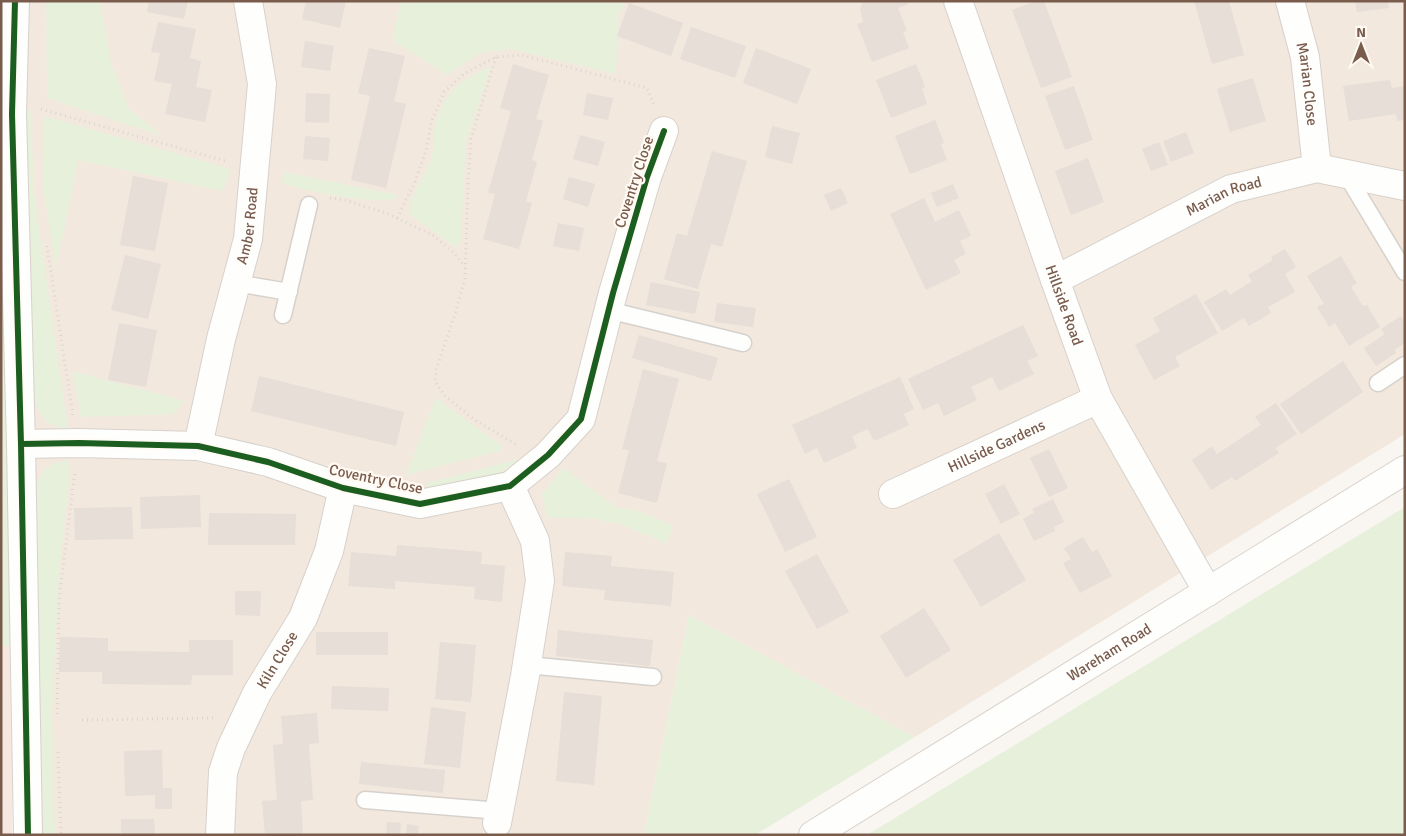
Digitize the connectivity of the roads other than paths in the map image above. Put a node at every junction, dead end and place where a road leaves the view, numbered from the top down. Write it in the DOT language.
graph roads {
  1 [pos="15,1"];
  2 [pos="248,1"];
  3 [pos="958,1"];
  4 [pos="1290,1"];
  5 [pos="7,114"];
  6 [pos="664,130"];
  7 [pos="1317,168"];
  8 [pos="1346,174"];
  9 [pos="1405,186"];
  10 [pos="310,205"];
  11 [pos="1405,272"];
  12 [pos="1055,280"];
  13 [pos="236,283"];
  14 [pos="289,292"];
  15 [pos="608,310"];
  16 [pos="283,315"];
  17 [pos="743,343"];
  18 [pos="1405,365"];
  19 [pos="1378,383"];
  20 [pos="1098,399"];
  21 [pos="21,444"];
  22 [pos="198,446"];
  23 [pos="1405,470"];
  24 [pos="510,486"];
  25 [pos="343,488"];
  26 [pos="893,494"];
  27 [pos="1208,592"];
  28 [pos="527,665"];
  29 [pos="653,677"];
  30 [pos="364,800"];
  31 [pos="498,817"];
  32 [pos="28,835"];
  33 [pos="220,835"];
  34 [pos="813,835"];
  1 -- 5 [label="street"];
  2 -- 13 [label="street, Amber Road"];
  3 -- 12 [label="street, Hillside Road"];
  4 -- 7 [label="street, Marian Close"];
  5 -- 21 [label="street"];
  6 -- 15 [label="street, Coventry Close"];
  7 -- 8 [label="street, Marian Road"];
  7 -- 12 [label="street, Marian Road"];
  8 -- 9 [label="street, Marian Road"];
  8 -- 11 [label="lane"];
  10 -- 14 [label="lane"];
  12 -- 20 [label="street, Hillside Road"];
  13 -- 14 [label="lane"];
  13 -- 22 [label="street, Amber Road"];
  14 -- 16 [label="lane"];
  15 -- 17 [label="lane"];
  15 -- 24 [label="street, Coventry Close"];
  18 -- 19 [label="lane"];
  20 -- 26 [label="street, Hillside Gardens"];
  20 -- 27 [label="street, Hillside Road"];
  21 -- 22 [label="street, Coventry Close"];
  21 -- 32 [label="street"];
  22 -- 25 [label="street, Coventry Close"];
  23 -- 27 [label="street, Wareham Road"];
  24 -- 25 [label="street, Coventry Close"];
  24 -- 28 [label="street"];
  25 -- 33 [label="street, Kiln Close"];
  27 -- 34 [label="street, Wareham Road"];
  28 -- 29 [label="lane"];
  28 -- 31 [label="street"];
  30 -- 31 [label="lane"];
}
